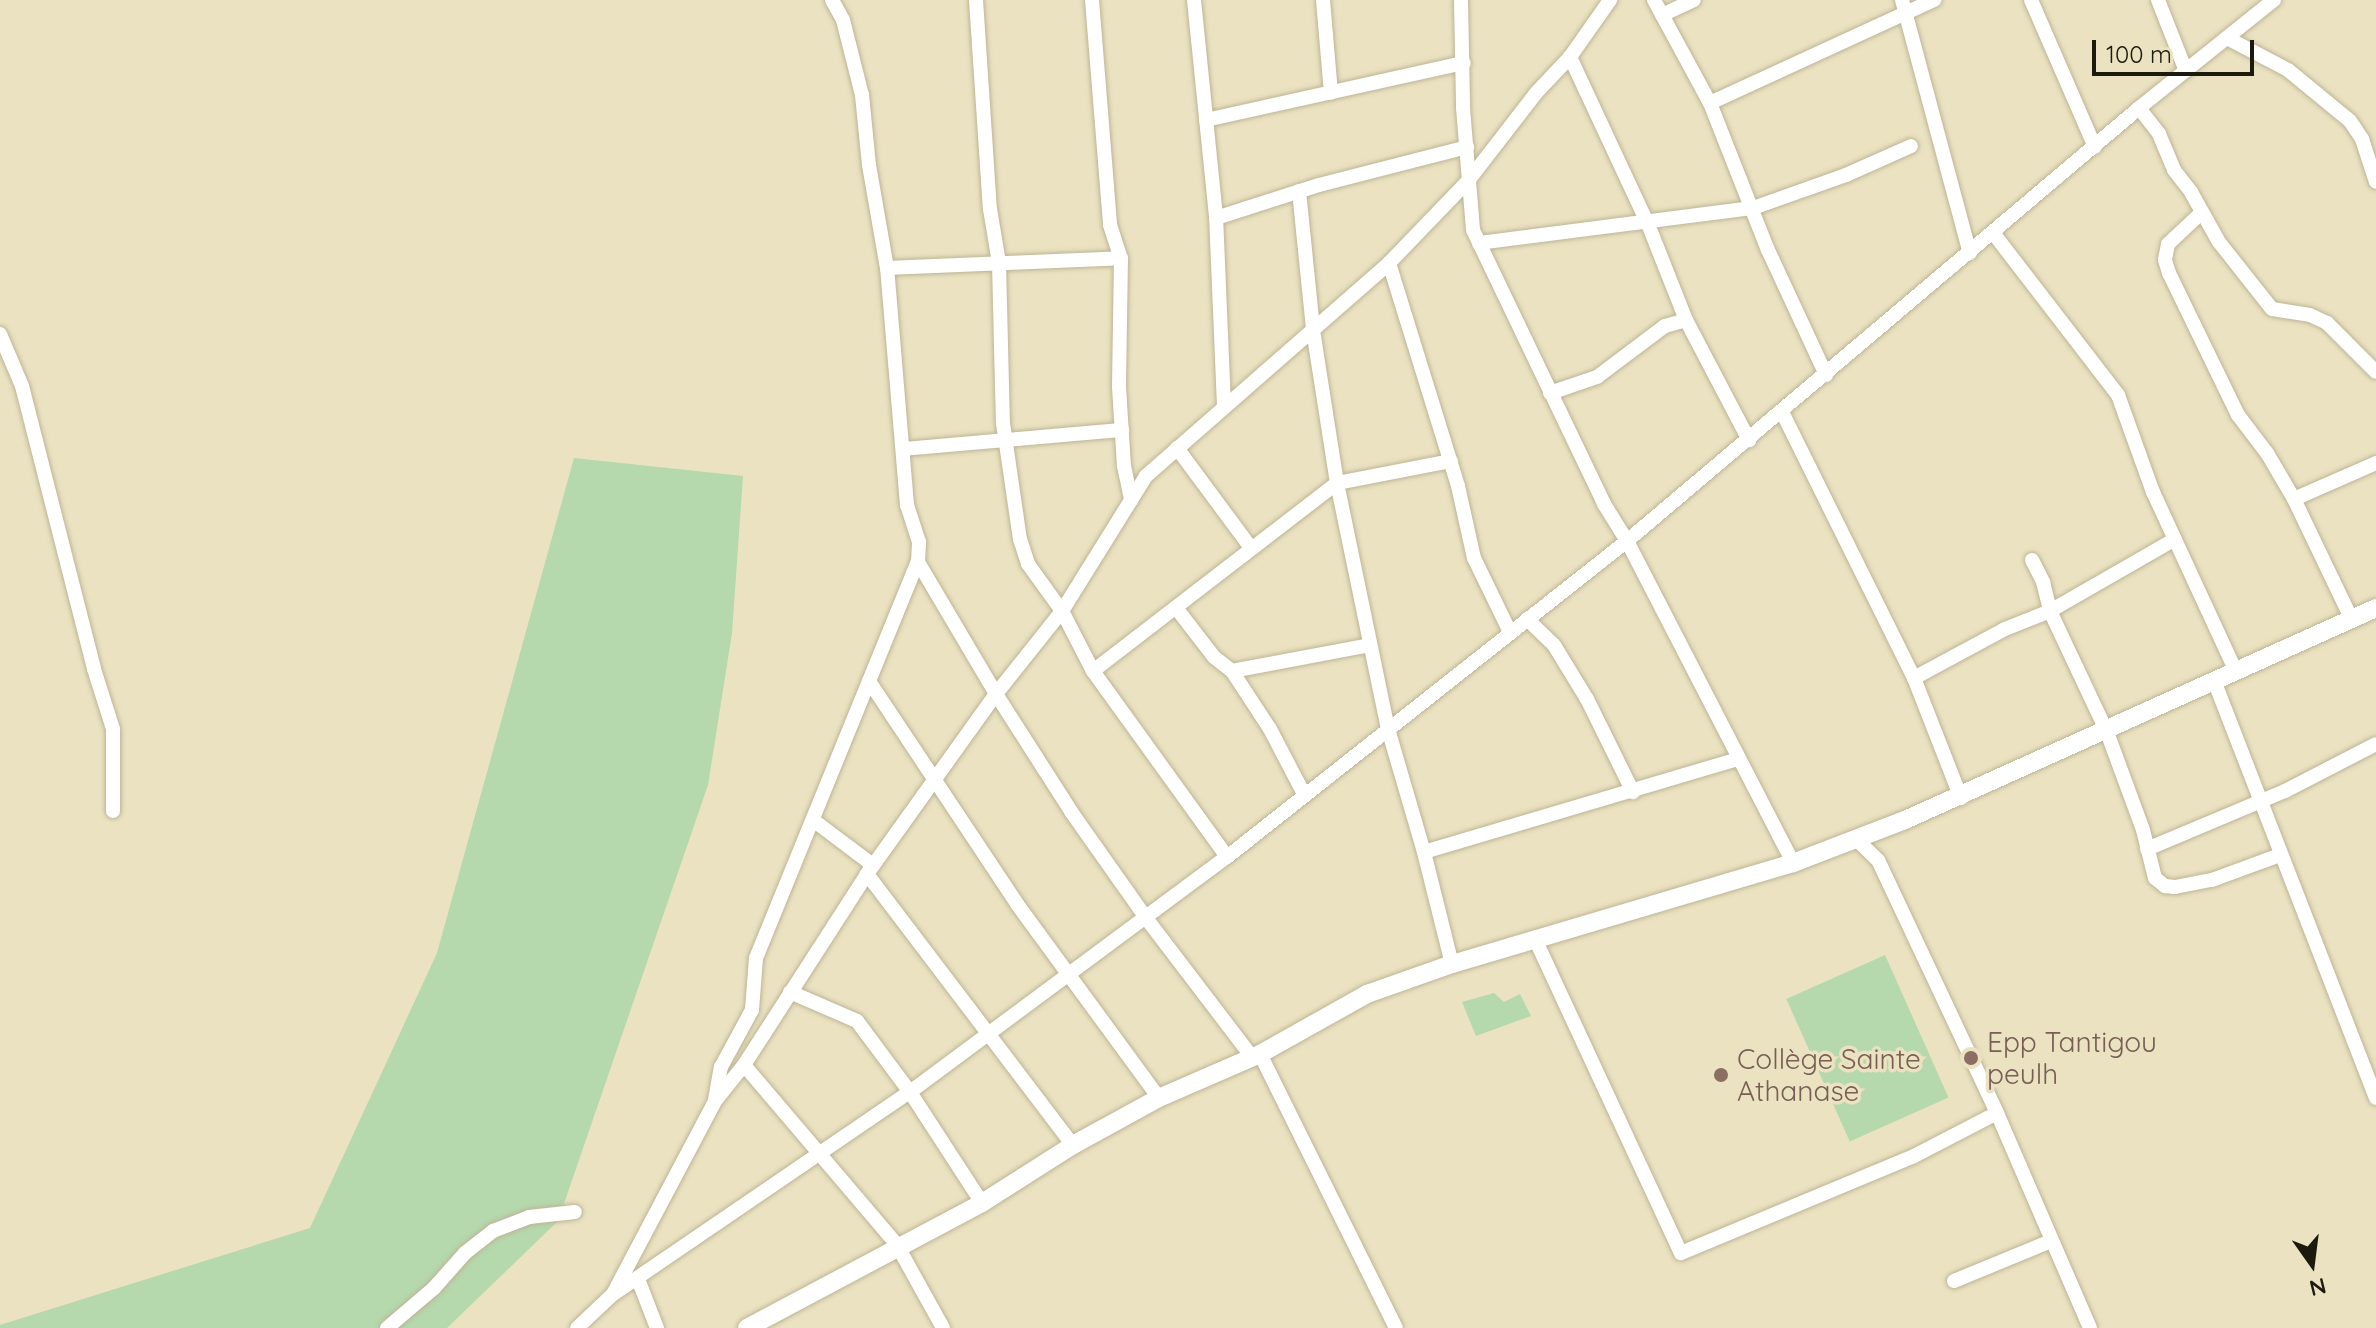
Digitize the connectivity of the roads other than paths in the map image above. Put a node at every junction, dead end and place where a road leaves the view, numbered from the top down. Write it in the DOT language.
graph roads {
  1 [pos="832,0"];
  2 [pos="976,0"];
  3 [pos="1092,0"];
  4 [pos="1194,0"];
  5 [pos="1323,0"];
  6 [pos="1461,0"];
  7 [pos="1610,0"];
  8 [pos="1654,0"];
  9 [pos="1694,0"];
  10 [pos="1934,0"];
  11 [pos="2031,0"];
  12 [pos="2158,0"];
  13 [pos="2274,0"];
  14 [pos="1903,6"];
  15 [pos="1662,15"];
  16 [pos="2229,39"];
  17 [pos="1570,57"];
  18 [pos="1464,63"];
  19 [pos="2186,71"];
  20 [pos="1331,93"];
  21 [pos="1710,103"];
  22 [pos="2139,108"];
  23 [pos="1206,120"];
  24 [pos="1911,146"];
  25 [pos="1467,147"];
  26 [pos="2095,147"];
  27 [pos="1468,181"];
  28 [pos="2376,182"];
  29 [pos="1299,191"];
  30 [pos="1753,208"];
  31 [pos="2201,213"];
  32 [pos="1216,218"];
  33 [pos="1648,224"];
  34 [pos="1994,234"];
  35 [pos="1479,243"];
  36 [pos="1970,253"];
  37 [pos="1121,258"];
  38 [pos="999,263"];
  39 [pos="1389,263"];
  40 [pos="887,268"];
  41 [pos="1686,320"];
  42 [pos="1313,330"];
  43 [pos="0,334"];
  44 [pos="2376,372"];
  45 [pos="1826,375"];
  46 [pos="1550,393"];
  47 [pos="1224,406"];
  48 [pos="1782,412"];
  49 [pos="1122,430"];
  50 [pos="1005,440"];
  51 [pos="1749,440"];
  52 [pos="1177,448"];
  53 [pos="903,449"];
  54 [pos="1451,461"];
  55 [pos="2376,463"];
  56 [pos="1337,483"];
  57 [pos="2294,499"];
  58 [pos="1131,500"];
  59 [pos="2175,539"];
  60 [pos="1627,541"];
  61 [pos="1251,548"];
  62 [pos="2032,560"];
  63 [pos="918,562"];
  64 [pos="2376,608"];
  65 [pos="1177,609"];
  66 [pos="1062,611"];
  67 [pos="2050,611"];
  68 [pos="2351,618"];
  69 [pos="1527,619"];
  70 [pos="1510,632"];
  71 [pos="1370,645"];
  72 [pos="1093,671"];
  73 [pos="1232,671"];
  74 [pos="2236,672"];
  75 [pos="1914,678"];
  76 [pos="869,681"];
  77 [pos="2215,683"];
  78 [pos="996,694"];
  79 [pos="1388,729"];
  80 [pos="2107,732"];
  81 [pos="2376,744"];
  82 [pos="1738,759"];
  83 [pos="933,782"];
  84 [pos="1633,792"];
  85 [pos="1304,794"];
  86 [pos="1961,798"];
  87 [pos="2260,801"];
  88 [pos="113,811"];
  89 [pos="813,820"];
  90 [pos="1856,839"];
  91 [pos="2147,849"];
  92 [pos="1424,852"];
  93 [pos="2280,855"];
  94 [pos="1227,857"];
  95 [pos="1793,863"];
  96 [pos="870,870"];
  97 [pos="1146,918"];
  98 [pos="1536,941"];
  99 [pos="1452,964"];
  100 [pos="1069,976"];
  101 [pos="790,992"];
  102 [pos="986,1032"];
  103 [pos="2358,1048"];
  104 [pos="2376,1049"];
  105 [pos="1256,1055"];
  106 [pos="744,1065"];
  107 [pos="910,1092"];
  108 [pos="1159,1098"];
  109 [pos="2376,1098"];
  110 [pos="715,1101"];
  111 [pos="1997,1113"];
  112 [pos="1073,1145"];
  113 [pos="817,1154"];
  114 [pos="982,1203"];
  115 [pos="575,1212"];
  116 [pos="2051,1241"];
  117 [pos="897,1245"];
  118 [pos="638,1279"];
  119 [pos="1954,1281"];
  120 [pos="612,1295"];
  121 [pos="387,1328"];
  122 [pos="577,1328"];
  123 [pos="657,1328"];
  124 [pos="747,1328"];
  125 [pos="943,1328"];
  126 [pos="1396,1328"];
  127 [pos="2090,1328"];
  1 -- 40 [label="street"];
  2 -- 38 [label="street"];
  3 -- 37 [label="street"];
  4 -- 23 [label="street"];
  5 -- 20 [label="street"];
  6 -- 18 [label="street"];
  7 -- 17 [label="street"];
  8 -- 15 [label="street"];
  9 -- 15 [label="street"];
  10 -- 14 [label="street"];
  11 -- 26 [label="street"];
  12 -- 19 [label="street"];
  13 -- 16 [label="street"];
  14 -- 21 [label="street"];
  14 -- 36 [label="street"];
  15 -- 21 [label="street"];
  16 -- 19 [label="street"];
  16 -- 28 [label="street"];
  17 -- 27 [label="street"];
  17 -- 33 [label="street"];
  18 -- 20 [label="street"];
  18 -- 25 [label="street"];
  19 -- 22 [label="street"];
  20 -- 23 [label="street"];
  21 -- 30 [label="street"];
  22 -- 26 [label="street"];
  22 -- 31 [label="street"];
  23 -- 32 [label="street"];
  24 -- 30 [label="street"];
  25 -- 27 [label="street"];
  25 -- 29 [label="street"];
  26 -- 34 [label="street"];
  27 -- 35 [label="street"];
  27 -- 39 [label="street"];
  29 -- 32 [label="street"];
  29 -- 42 [label="street"];
  30 -- 33 [label="street"];
  30 -- 45 [label="street"];
  31 -- 44 [label="street"];
  31 -- 57 [label="street"];
  32 -- 47 [label="street"];
  33 -- 35 [label="street"];
  33 -- 41 [label="street"];
  34 -- 36 [label="street"];
  34 -- 59 [label="street"];
  35 -- 46 [label="street"];
  36 -- 45 [label="street"];
  37 -- 38 [label="street"];
  37 -- 49 [label="street"];
  38 -- 40 [label="street"];
  38 -- 50 [label="street"];
  39 -- 42 [label="street"];
  39 -- 54 [label="street"];
  40 -- 53 [label="street"];
  41 -- 46 [label="street"];
  41 -- 51 [label="street"];
  42 -- 47 [label="street"];
  42 -- 56 [label="street"];
  43 -- 88 [label="street"];
  45 -- 48 [label="street"];
  46 -- 60 [label="street"];
  47 -- 52 [label="street"];
  48 -- 51 [label="street"];
  48 -- 75 [label="street"];
  49 -- 50 [label="street"];
  49 -- 58 [label="street"];
  50 -- 53 [label="street"];
  50 -- 66 [label="street"];
  51 -- 60 [label="street"];
  52 -- 58 [label="street"];
  52 -- 61 [label="street"];
  53 -- 63 [label="street"];
  54 -- 56 [label="street"];
  54 -- 70 [label="street"];
  55 -- 57 [label="street"];
  56 -- 61 [label="street"];
  56 -- 71 [label="street"];
  57 -- 68 [label="street"];
  58 -- 66 [label="street"];
  59 -- 67 [label="street"];
  59 -- 74 [label="street"];
  60 -- 69 [label="street"];
  60 -- 82 [label="street"];
  61 -- 65 [label="street"];
  62 -- 67 [label="street"];
  63 -- 76 [label="street"];
  63 -- 78 [label="street"];
  64 -- 68 [label="main road"];
  65 -- 72 [label="street"];
  65 -- 73 [label="street"];
  66 -- 72 [label="street"];
  66 -- 78 [label="street"];
  67 -- 75 [label="street"];
  67 -- 80 [label="street"];
  68 -- 74 [label="main road"];
  69 -- 70 [label="street"];
  69 -- 84 [label="street"];
  70 -- 79 [label="street"];
  71 -- 73 [label="street"];
  71 -- 79 [label="street"];
  72 -- 94 [label="street"];
  73 -- 85 [label="street"];
  74 -- 77 [label="main road"];
  75 -- 86 [label="street"];
  76 -- 83 [label="street"];
  76 -- 89 [label="street"];
  77 -- 80 [label="main road"];
  77 -- 87 [label="street"];
  78 -- 83 [label="street"];
  78 -- 97 [label="street"];
  79 -- 85 [label="street"];
  79 -- 92 [label="street"];
  80 -- 86 [label="main road"];
  80 -- 91 [label="street"];
  81 -- 87 [label="street"];
  82 -- 84 [label="street"];
  82 -- 95 [label="street"];
  83 -- 96 [label="street"];
  83 -- 100 [label="street"];
  84 -- 92 [label="street"];
  85 -- 94 [label="street"];
  86 -- 90 [label="main road"];
  87 -- 91 [label="street"];
  87 -- 93 [label="street"];
  89 -- 96 [label="street"];
  89 -- 110 [label="street"];
  90 -- 95 [label="main road"];
  90 -- 111 [label="street"];
  91 -- 93 [label="street"];
  92 -- 99 [label="street"];
  93 -- 103 [label="street"];
  94 -- 97 [label="street"];
  95 -- 98 [label="main road"];
  96 -- 101 [label="street"];
  96 -- 102 [label="street"];
  97 -- 100 [label="street"];
  97 -- 105 [label="street"];
  98 -- 99 [label="main road"];
  98 -- 111 [label="street"];
  99 -- 105 [label="main road"];
  100 -- 102 [label="street"];
  100 -- 108 [label="street"];
  101 -- 106 [label="street"];
  101 -- 107 [label="street"];
  102 -- 107 [label="street"];
  102 -- 112 [label="street"];
  103 -- 104 [label="street"];
  103 -- 109 [label="street"];
  105 -- 108 [label="main road"];
  105 -- 126 [label="street"];
  106 -- 110 [label="street"];
  106 -- 113 [label="street"];
  107 -- 113 [label="street"];
  107 -- 114 [label="street"];
  108 -- 112 [label="main road"];
  110 -- 120 [label="street"];
  111 -- 116 [label="street"];
  112 -- 114 [label="main road"];
  113 -- 117 [label="street"];
  113 -- 118 [label="street"];
  114 -- 117 [label="main road"];
  115 -- 121 [label="street"];
  116 -- 119 [label="street"];
  116 -- 127 [label="street"];
  117 -- 124 [label="main road"];
  117 -- 125 [label="street"];
  118 -- 120 [label="street"];
  118 -- 123 [label="street"];
  120 -- 122 [label="street"];
}
